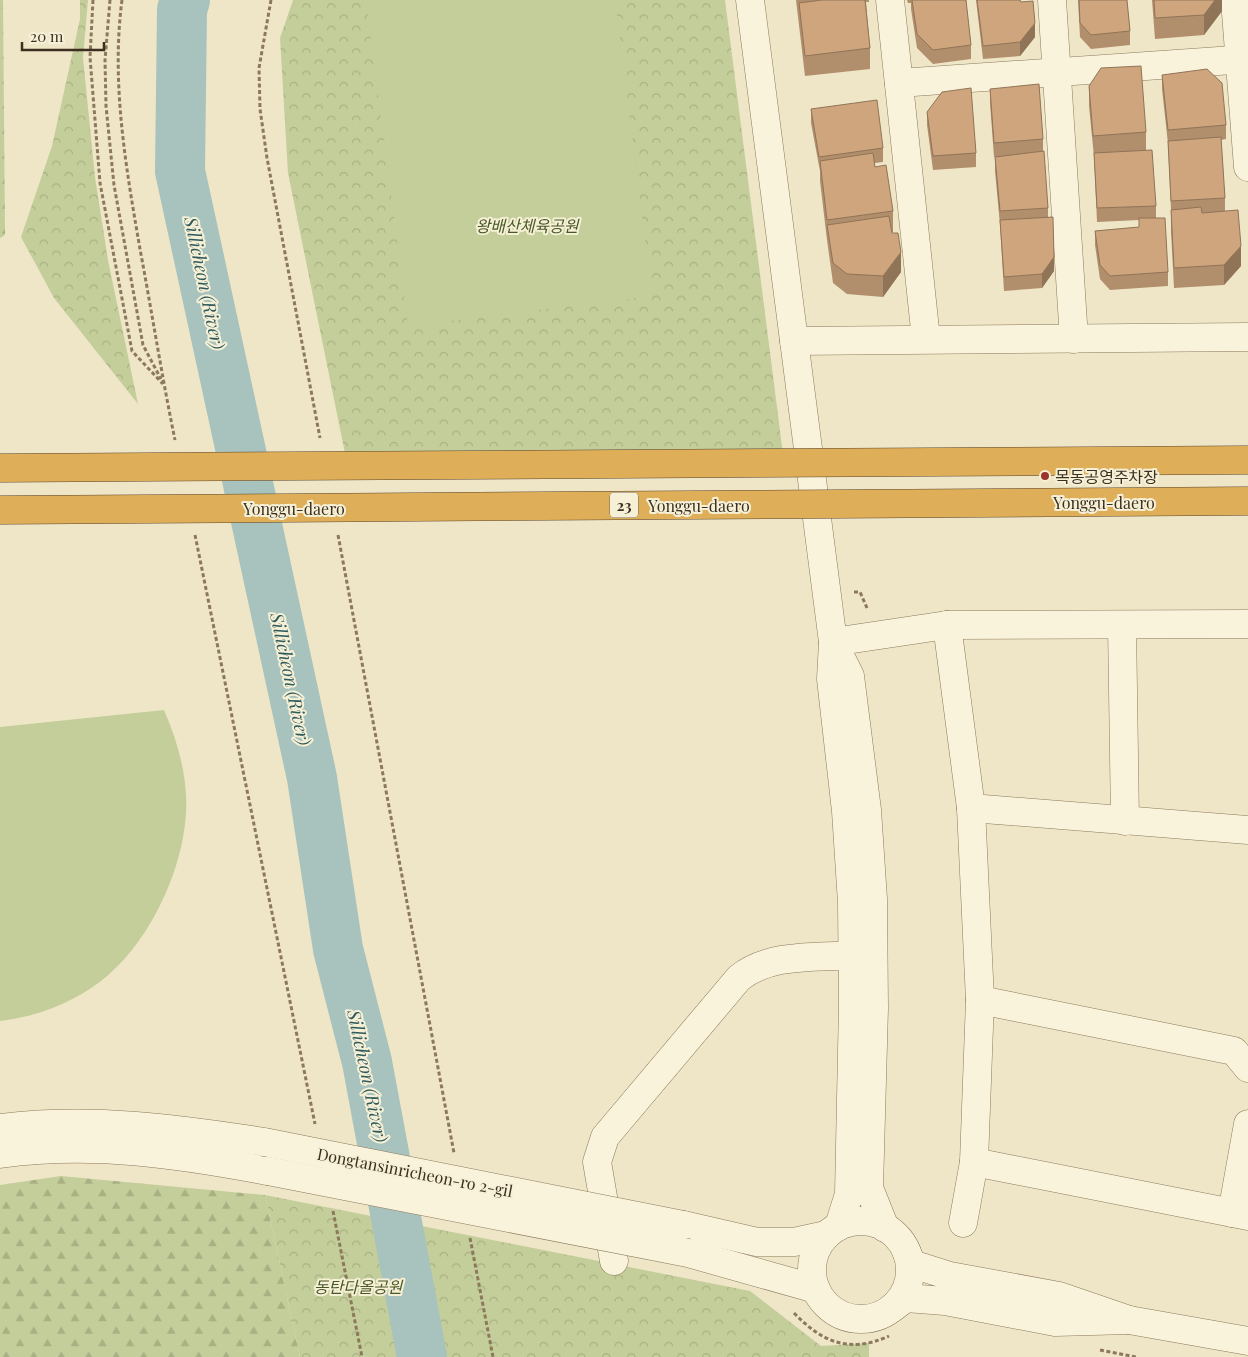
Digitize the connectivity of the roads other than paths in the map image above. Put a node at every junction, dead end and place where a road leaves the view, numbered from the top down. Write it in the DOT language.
graph roads {
  1 [pos="750,0"];
  2 [pos="890,0"];
  3 [pos="1052,0"];
  4 [pos="1234,0"];
  5 [pos="1244,59"];
  6 [pos="1057,72"];
  7 [pos="899,83"];
  8 [pos="1248,167"];
  9 [pos="1248,337"];
  10 [pos="1074,339"];
  11 [pos="926,340"];
  12 [pos="794,341"];
  13 [pos="1248,460"];
  14 [pos="0,468"];
  15 [pos="1248,501"];
  16 [pos="0,510"];
  17 [pos="1248,624"];
  18 [pos="947,625"];
  19 [pos="1122,625"];
  20 [pos="833,642"];
  21 [pos="971,808"];
  22 [pos="1125,821"];
  23 [pos="1248,830"];
  24 [pos="853,955"];
  25 [pos="980,1000"];
  26 [pos="1248,1068"];
  27 [pos="1248,1124"];
  28 [pos="0,1128"];
  29 [pos="0,1154"];
  30 [pos="974,1162"];
  31 [pos="1240,1215"];
  32 [pos="963,1223"];
  33 [pos="884,1228"];
  34 [pos="832,1231"];
  35 [pos="906,1251"];
  36 [pos="614,1260"];
  37 [pos="816,1289"];
  38 [pos="891,1309"];
  39 [pos="1129,1320"];
  40 [pos="1248,1342"];
  1 -- 12 [label="street"];
  2 -- 7 [label="street"];
  3 -- 6 [label="street"];
  4 -- 5 [label="street"];
  5 -- 6 [label="street"];
  5 -- 8 [label="street"];
  6 -- 7 [label="street"];
  6 -- 10 [label="street"];
  7 -- 11 [label="street"];
  9 -- 10 [label="street"];
  10 -- 11 [label="street"];
  11 -- 12 [label="street"];
  12 -- 20 [label="street"];
  13 -- 14 [label="highway, bridge"];
  15 -- 16 [label="highway, Yonggu-daero / 23, bridge"];
  17 -- 19 [label="street"];
  18 -- 19 [label="street"];
  18 -- 20 [label="street"];
  18 -- 21 [label="street"];
  19 -- 22 [label="street"];
  20 -- 24 [label="street"];
  20 -- 33 [label="street"];
  21 -- 22 [label="street"];
  21 -- 25 [label="street"];
  22 -- 23 [label="street"];
  24 -- 34 [label="street"];
  24 -- 36 [label="street"];
  25 -- 26 [label="street"];
  25 -- 30 [label="street"];
  27 -- 31 [label="street"];
  28 -- 34 [label="street, Dongtansinricheon-ro 2-gil, bridge"];
  29 -- 37 [label="street, Dongtansinricheon-ro 2-gil, bridge"];
  30 -- 31 [label="street"];
  30 -- 32 [label="street"];
  33 -- 34 [label="street"];
  33 -- 35 [label="street"];
  34 -- 37 [label="street"];
  35 -- 38 [label="street"];
  35 -- 39 [label="street"];
  37 -- 38 [label="street"];
  38 -- 39 [label="street"];
  39 -- 40 [label="street"];
}
